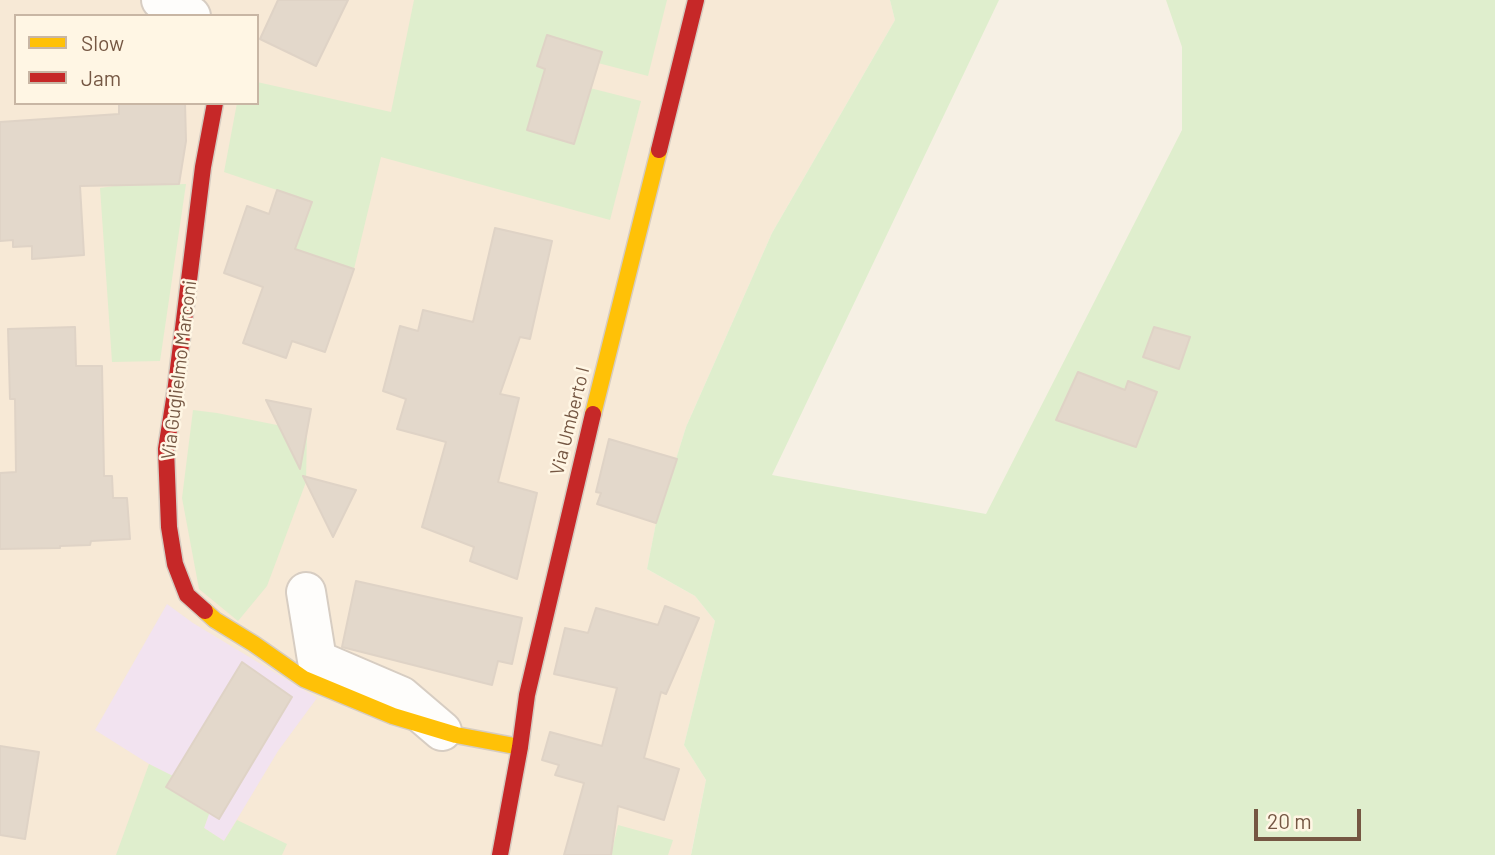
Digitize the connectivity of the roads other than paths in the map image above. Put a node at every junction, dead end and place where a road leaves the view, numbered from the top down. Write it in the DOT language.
graph roads {
  1 [pos="161,0"];
  2 [pos="695,0"];
  3 [pos="187,14"];
  4 [pos="215,105"];
  5 [pos="306,592"];
  6 [pos="442,731"];
  7 [pos="520,747"];
  8 [pos="500,855"];
  1 -- 3 [label="street"];
  2 -- 7 [label="main road, Via Umberto I"];
  4 -- 6 [label="main road, Via Guglielmo Marconi"];
  5 -- 6 [label="street, Via Guglielmo Marconi"];
  6 -- 7 [label="main road, Via Guglielmo Marconi"];
  7 -- 8 [label="main road, Via Umberto I"];
}
